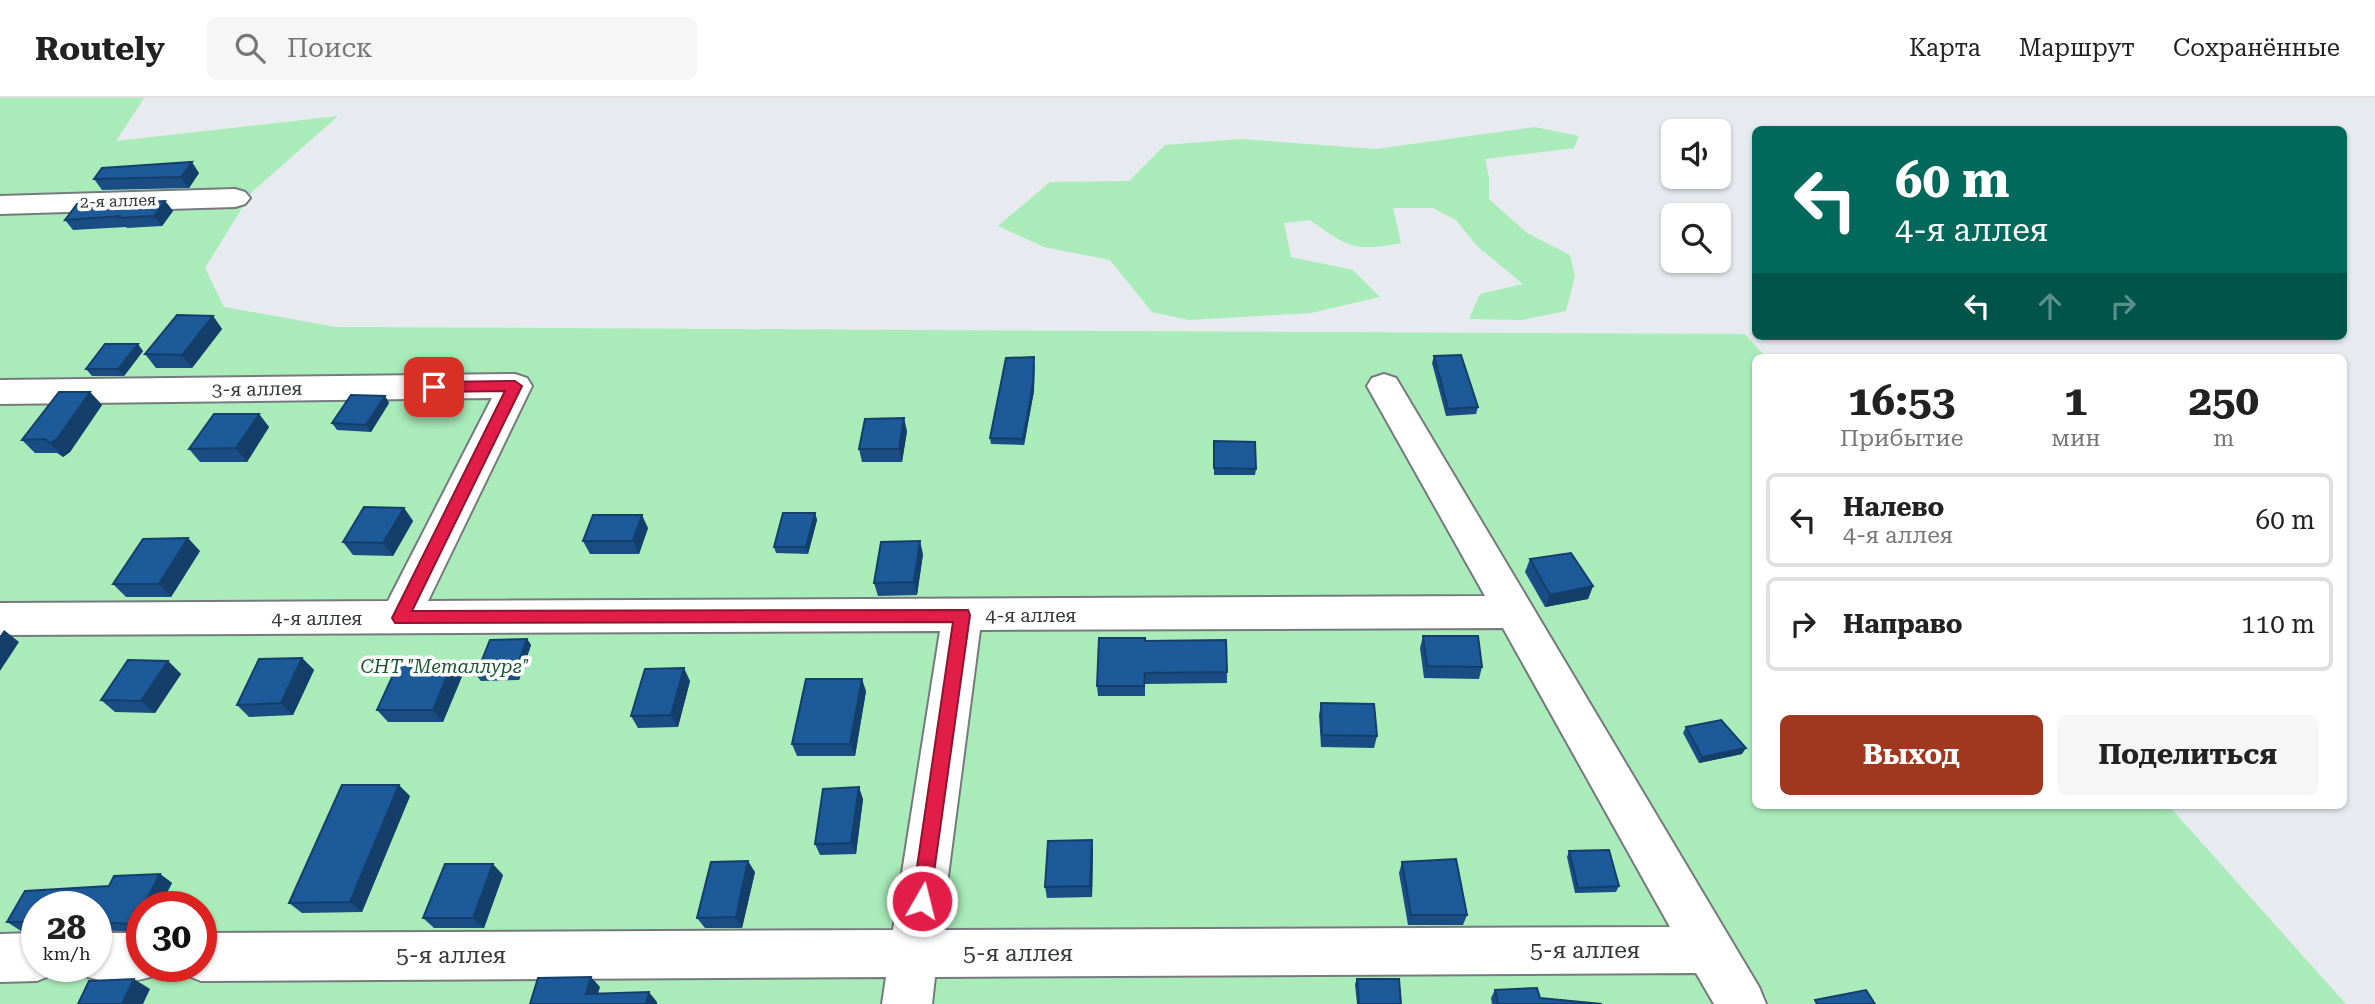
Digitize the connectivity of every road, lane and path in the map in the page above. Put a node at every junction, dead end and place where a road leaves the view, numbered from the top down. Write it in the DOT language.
graph roads {
  1 [pos="235,198"];
  2 [pos="0,205"];
  3 [pos="1384,386"];
  4 [pos="0,392"];
  5 [pos="1516,612"];
  6 [pos="962,615"];
  7 [pos="400,618"];
  8 [pos="0,619"];
  9 [pos="1710,950"];
  10 [pos="915,953"];
  11 [pos="0,957"];
  12 [pos="21,957"];
  13 [pos="217,957"];
  14 [pos="907,1004"];
  15 [pos="1741,1004"];
  1 -- 2 [label="street, 2-я аллея"];
  3 -- 5 [label="street"];
  4 -- 7 [label="street, 3-я аллея"];
  5 -- 6 [label="street, 4-я аллея"];
  5 -- 9 [label="street"];
  6 -- 7 [label="street, 4-я аллея"];
  6 -- 10 [label="street"];
  7 -- 8 [label="street, 4-я аллея"];
  9 -- 10 [label="street, 5-я аллея"];
  9 -- 15 [label="street"];
  10 -- 13 [label="street, 5-я аллея"];
  10 -- 14 [label="street"];
  11 -- 12 [label="street"];
}
